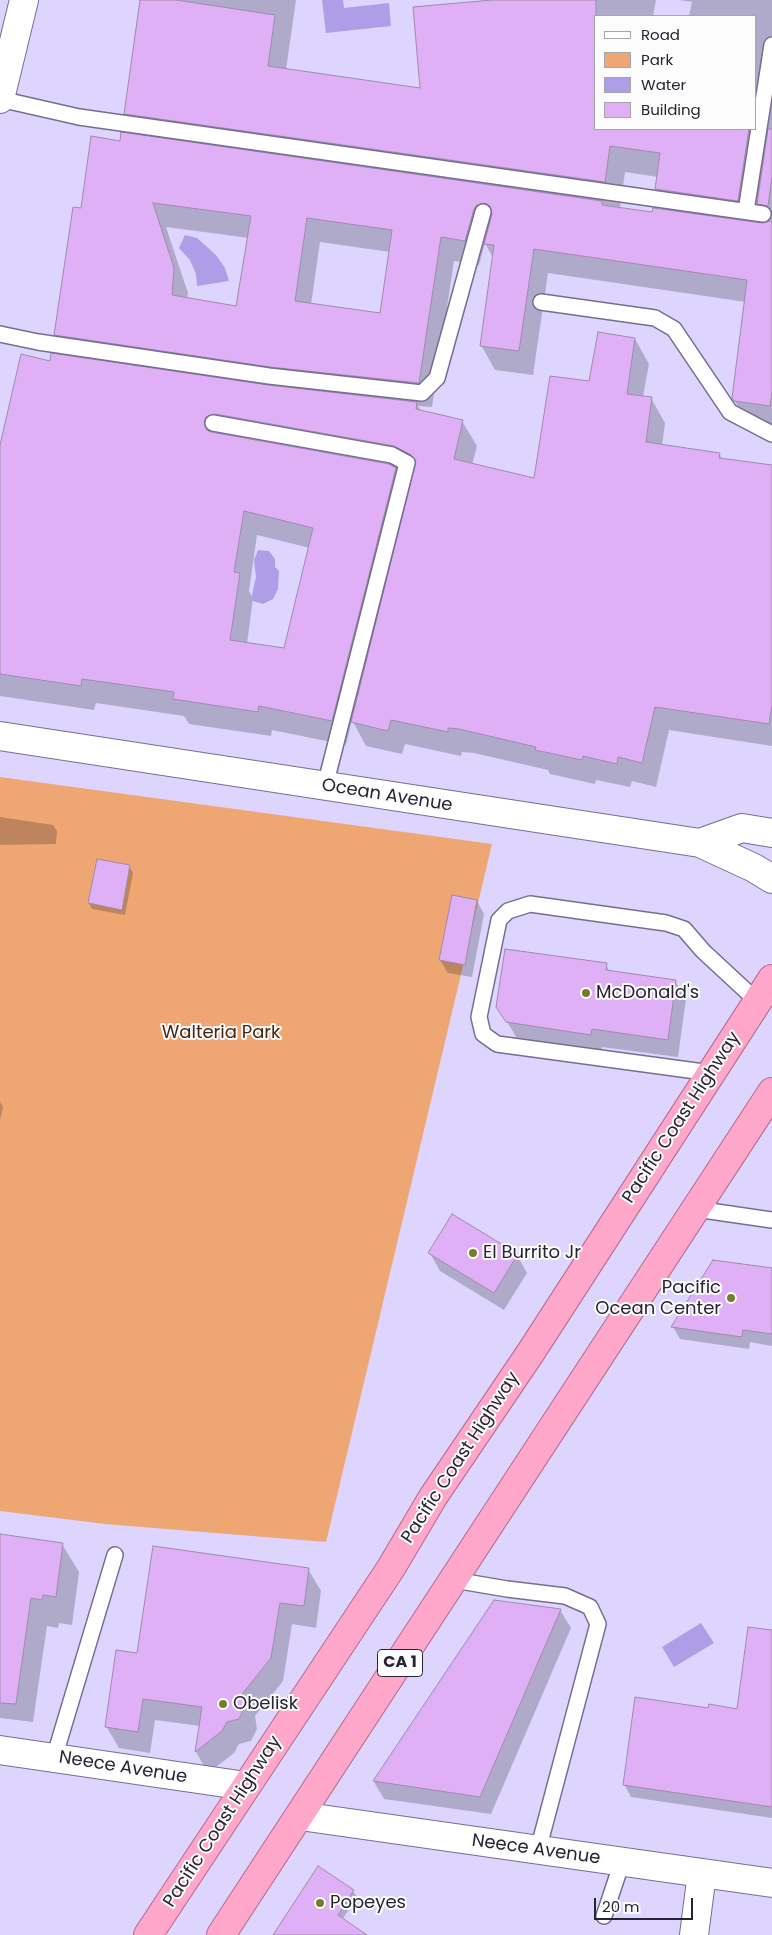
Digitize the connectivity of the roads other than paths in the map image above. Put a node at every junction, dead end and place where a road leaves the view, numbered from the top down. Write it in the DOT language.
graph roads {
  1 [pos="24,0"];
  2 [pos="772,46"];
  3 [pos="0,99"];
  4 [pos="746,211"];
  5 [pos="483,212"];
  6 [pos="763,214"];
  7 [pos="541,302"];
  8 [pos="0,334"];
  9 [pos="213,423"];
  10 [pos="772,434"];
  11 [pos="0,736"];
  12 [pos="325,786"];
  13 [pos="772,833"];
  14 [pos="700,844"];
  15 [pos="772,879"];
  16 [pos="765,991"];
  17 [pos="712,1073"];
  18 [pos="772,1092"];
  19 [pos="696,1209"];
  20 [pos="772,1220"];
  21 [pos="115,1555"];
  22 [pos="454,1580"];
  23 [pos="0,1750"];
  24 [pos="54,1758"];
  25 [pos="246,1786"];
  26 [pos="300,1816"];
  27 [pos="538,1850"];
  28 [pos="622,1862"];
  29 [pos="702,1873"];
  30 [pos="772,1883"];
  31 [pos="604,1916"];
  32 [pos="148,1935"];
  33 [pos="221,1935"];
  34 [pos="694,1935"];
  1 -- 3 [label="street"];
  2 -- 4 [label="lane"];
  3 -- 4 [label="lane"];
  4 -- 6 [label="lane"];
  5 -- 8 [label="lane"];
  7 -- 10 [label="lane"];
  9 -- 12 [label="lane"];
  11 -- 12 [label="street, Ocean Avenue"];
  12 -- 14 [label="street, Ocean Avenue"];
  13 -- 14 [label="street, Ocean Avenue"];
  14 -- 15 [label="street"];
  16 -- 17 [label="highway, Pacific Coast Highway"];
  16 -- 17 [label="lane"];
  17 -- 25 [label="highway, Pacific Coast Highway"];
  18 -- 19 [label="highway, CA 1"];
  19 -- 20 [label="lane"];
  19 -- 22 [label="highway, CA 1"];
  21 -- 24 [label="lane"];
  22 -- 26 [label="highway, CA 1"];
  22 -- 27 [label="lane"];
  23 -- 24 [label="street, Neece Avenue"];
  24 -- 25 [label="street, Neece Avenue"];
  25 -- 32 [label="highway, Pacific Coast Highway"];
  26 -- 27 [label="street, Neece Avenue"];
  26 -- 33 [label="highway, CA 1"];
  27 -- 28 [label="street, Neece Avenue"];
  28 -- 29 [label="street, Neece Avenue"];
  28 -- 31 [label="lane"];
  29 -- 30 [label="street, Neece Avenue"];
  29 -- 34 [label="street"];
}
